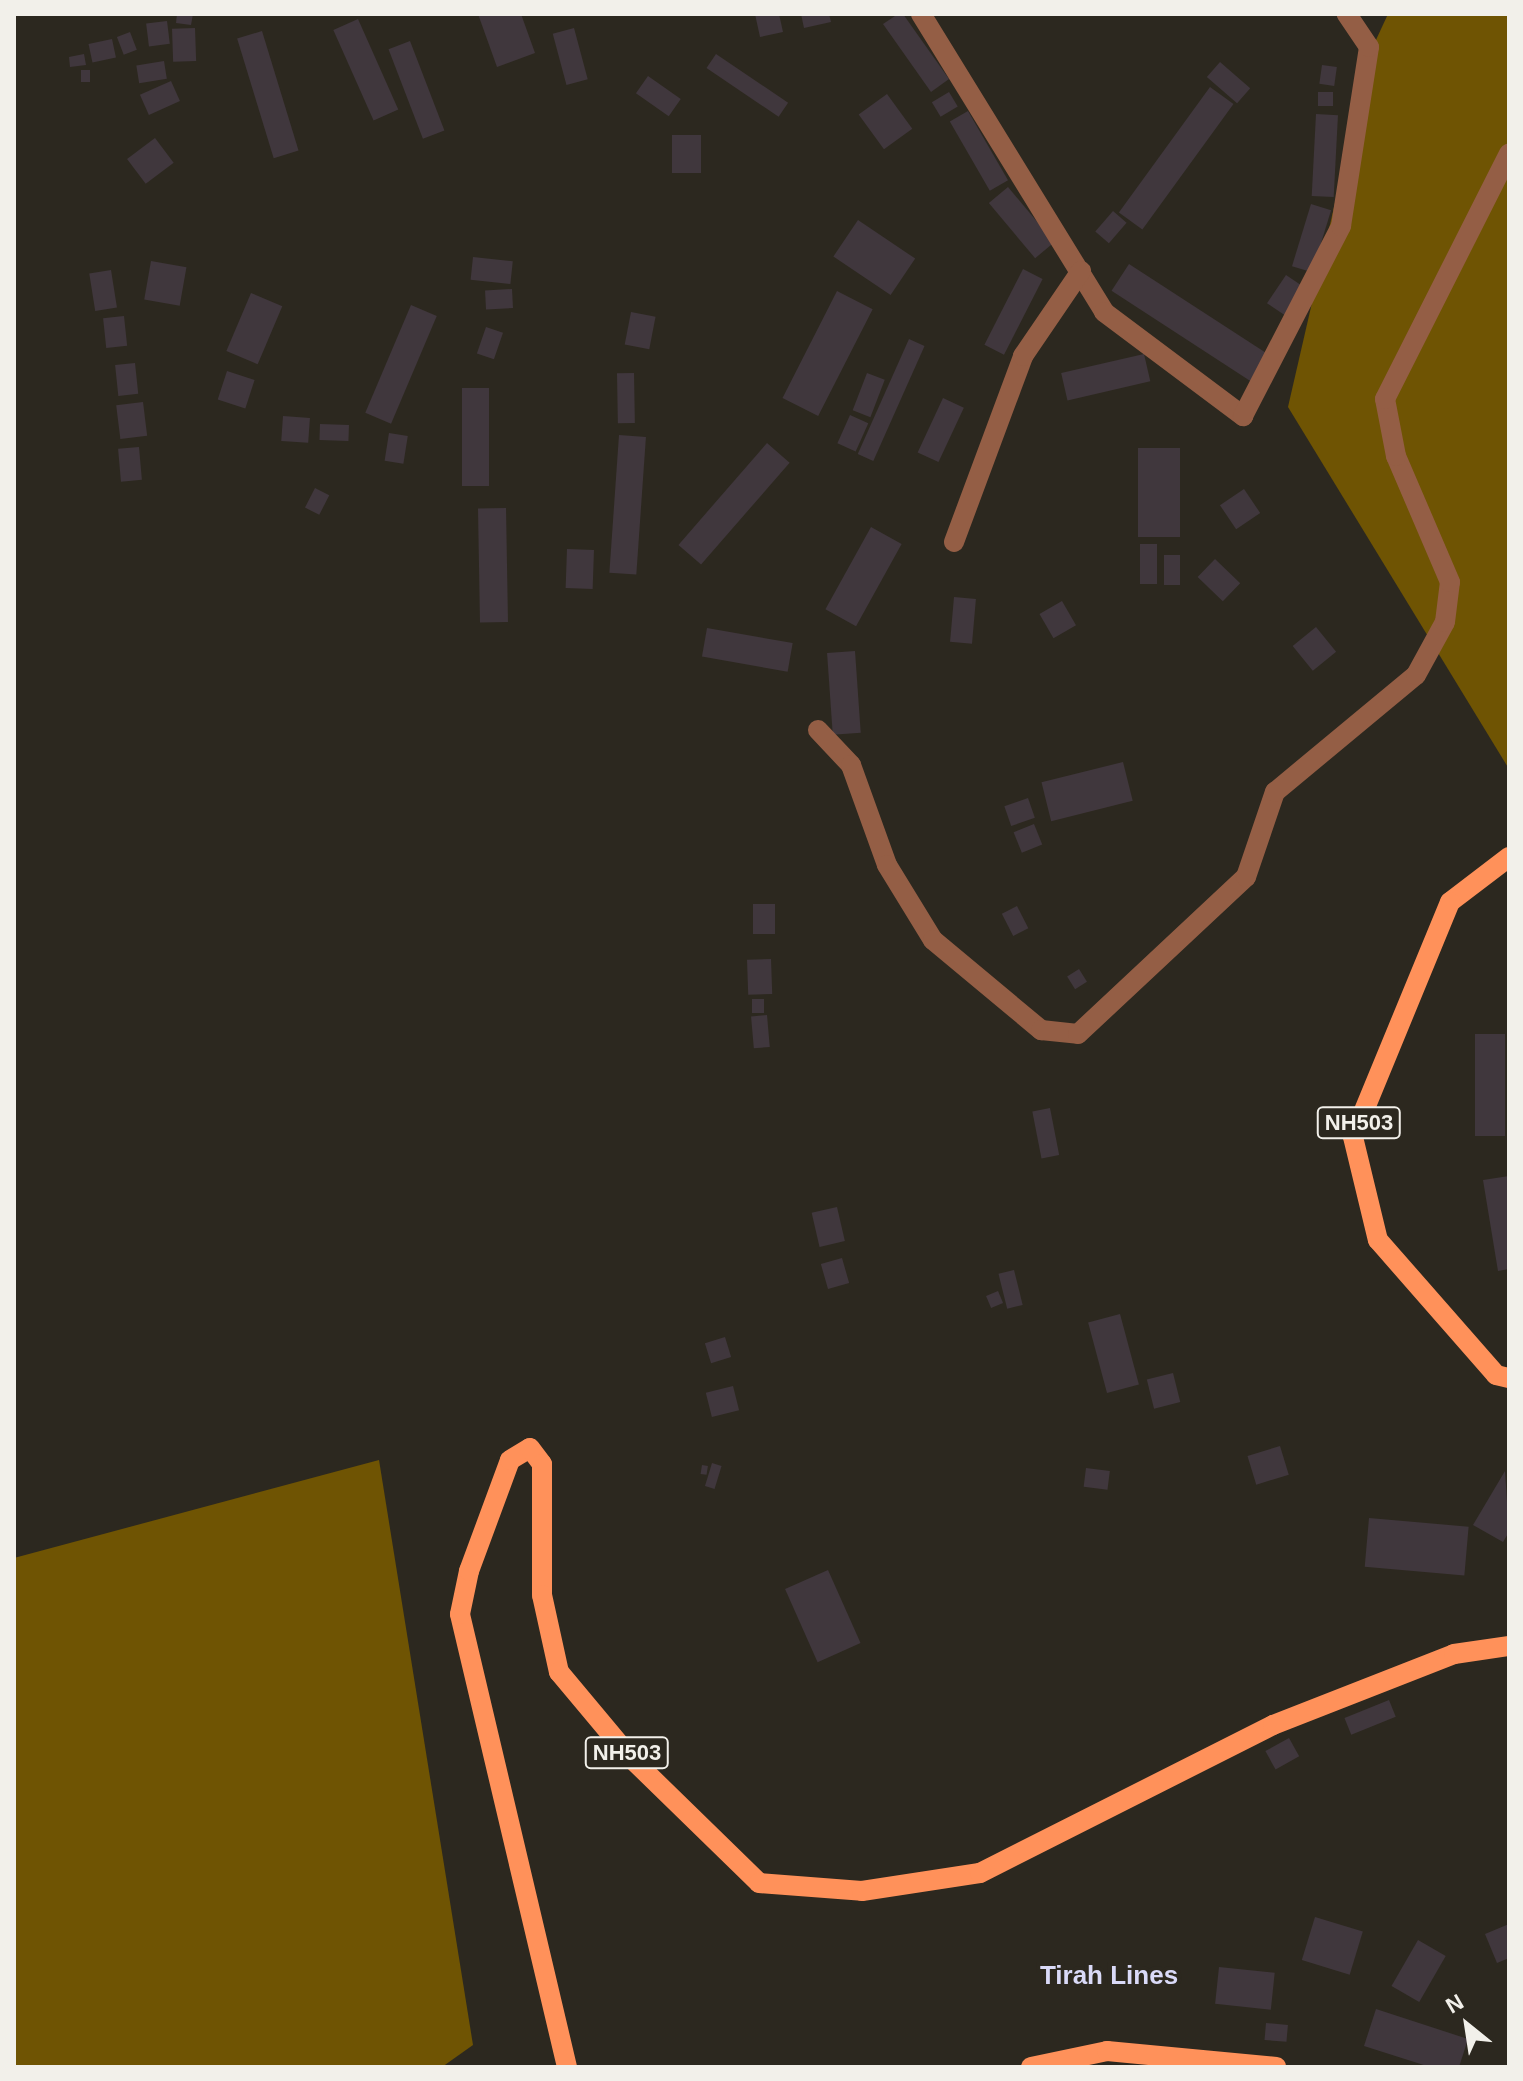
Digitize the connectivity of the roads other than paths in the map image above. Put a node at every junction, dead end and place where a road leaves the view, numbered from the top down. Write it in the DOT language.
graph roads {
  1 [pos="921,14"];
  2 [pos="1347,14"];
  3 [pos="1509,154"];
  4 [pos="1081,271"];
  5 [pos="954,542"];
  6 [pos="818,730"];
  7 [pos="1509,857"];
  8 [pos="1509,1378"];
  9 [pos="1509,1646"];
  10 [pos="567,2067"];
  11 [pos="1031,2067"];
  12 [pos="1276,2067"];
  1 -- 4 [label="street"];
  2 -- 4 [label="street"];
  3 -- 6 [label="street"];
  4 -- 5 [label="street"];
  7 -- 8 [label="main road, NH503"];
  9 -- 10 [label="main road, NH503"];
  11 -- 12 [label="main road"];
}
